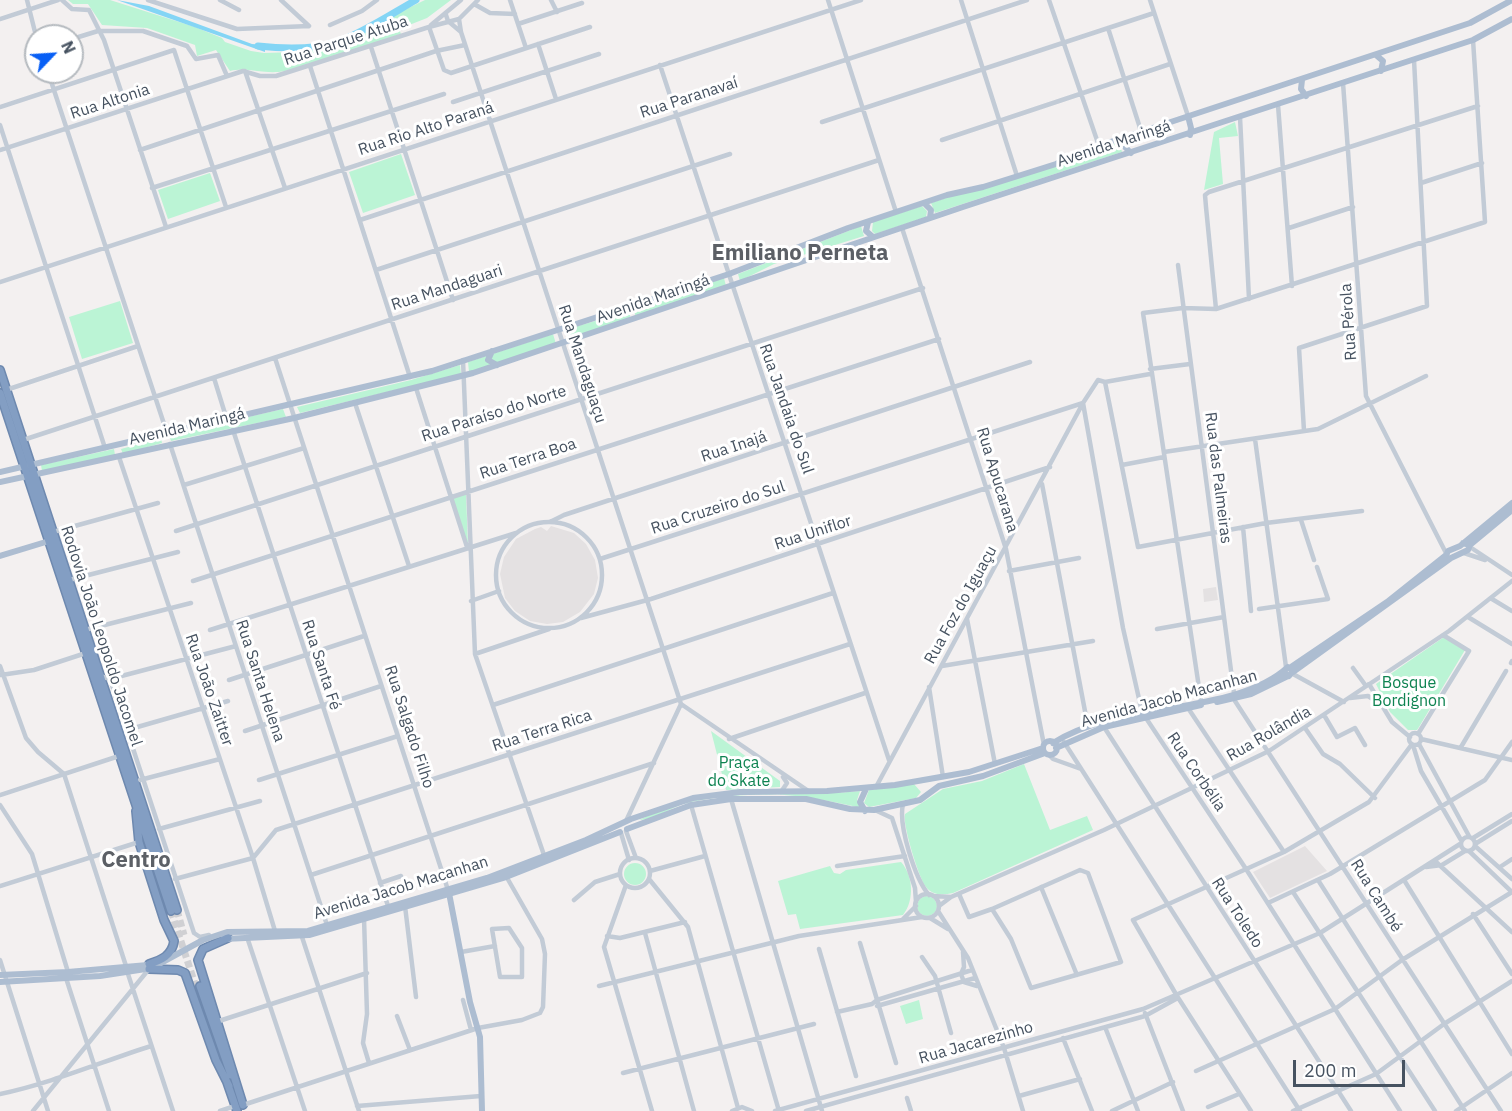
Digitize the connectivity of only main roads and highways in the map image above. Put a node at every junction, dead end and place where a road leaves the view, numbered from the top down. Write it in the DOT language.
graph roads {
  1 [pos="1512,0"];
  2 [pos="1512,19"];
  3 [pos="1376,55"];
  4 [pos="1381,71"];
  5 [pos="1302,80"];
  6 [pos="1306,96"];
  7 [pos="1188,116"];
  8 [pos="1190,135"];
  9 [pos="1126,136"];
  10 [pos="1131,153"];
  11 [pos="924,203"];
  12 [pos="930,218"];
  13 [pos="868,222"];
  14 [pos="873,237"];
  15 [pos="627,308"];
  16 [pos="631,321"];
  17 [pos="493,351"];
  18 [pos="497,365"];
  19 [pos="0,370"];
  20 [pos="3,391"];
  21 [pos="167,433"];
  22 [pos="170,445"];
  23 [pos="115,446"];
  24 [pos="119,457"];
  25 [pos="28,466"];
  26 [pos="0,472"];
  27 [pos="31,477"];
  28 [pos="0,482"];
  29 [pos="1512,503"];
  30 [pos="1512,510"];
  31 [pos="49,541"];
  32 [pos="1468,545"];
  33 [pos="1449,554"];
  34 [pos="0,556"];
  35 [pos="89,652"];
  36 [pos="1234,696"];
  37 [pos="1144,715"];
  38 [pos="1050,749"];
  39 [pos="915,782"];
  40 [pos="866,789"];
  41 [pos="919,800"];
  42 [pos="136,806"];
  43 [pos="865,811"];
  44 [pos="637,817"];
  45 [pos="639,825"];
  46 [pos="623,829"];
  47 [pos="449,893"];
  48 [pos="364,915"];
  49 [pos="228,935"];
  50 [pos="275,935"];
  51 [pos="149,966"];
  52 [pos="2,978"];
  53 [pos="228,1086"];
  54 [pos="240,1108"];
  55 [pos="482,1111"];
  1 -- 3 [label="main road, Avenida Maringá"];
  2 -- 4 [label="main road, Avenida Maringá"];
  3 -- 4 [label="main road"];
  3 -- 5 [label="main road, Avenida Maringá"];
  4 -- 6 [label="main road, Avenida Maringá"];
  5 -- 6 [label="main road"];
  5 -- 7 [label="main road, Avenida Maringá"];
  6 -- 8 [label="main road, Avenida Maringá"];
  7 -- 8 [label="main road"];
  7 -- 9 [label="main road, Avenida Maringá"];
  8 -- 10 [label="main road, Avenida Maringá"];
  9 -- 10 [label="main road"];
  9 -- 11 [label="main road, Avenida Maringá"];
  10 -- 12 [label="main road, Avenida Maringá"];
  11 -- 12 [label="main road"];
  11 -- 13 [label="main road, Avenida Maringá"];
  12 -- 14 [label="main road, Avenida Maringá"];
  13 -- 14 [label="main road"];
  13 -- 15 [label="main road, Avenida Maringá"];
  14 -- 16 [label="main road, Avenida Maringá"];
  15 -- 16 [label="main road"];
  15 -- 17 [label="main road, Avenida Maringá"];
  16 -- 18 [label="main road, Avenida Maringá"];
  17 -- 18 [label="main road"];
  17 -- 21 [label="main road, Avenida Maringá"];
  18 -- 22 [label="main road, Avenida Maringá"];
  19 -- 20 [label="highway, Rodovia João Leopoldo Jacomel"];
  20 -- 25 [label="highway, Rodovia João Leopoldo Jacomel"];
  20 -- 25 [label="highway, Rodovia João Leopoldo Jacomel"];
  21 -- 22 [label="main road"];
  21 -- 23 [label="main road, Avenida Maringá"];
  22 -- 24 [label="main road, Avenida Maringá"];
  23 -- 24 [label="main road"];
  23 -- 25 [label="main road, Avenida Maringá"];
  24 -- 27 [label="main road, Avenida Maringá"];
  25 -- 26 [label="main road, Avenida Maringá"];
  25 -- 27 [label="highway, Rodovia João Leopoldo Jacomel"];
  27 -- 28 [label="main road, Avenida Maringá"];
  27 -- 31 [label="highway, Rodovia João Leopoldo Jacomel"];
  27 -- 35 [label="highway, Rodovia João Leopoldo Jacomel"];
  29 -- 32 [label="main road, Avenida Jacob Macanhan"];
  30 -- 32 [label="main road, Avenida Jacob Macanhan"];
  31 -- 34 [label="main road"];
  31 -- 35 [label="highway, Rodovia João Leopoldo Jacomel"];
  32 -- 33 [label="main road, Avenida Jacob Macanhan"];
  32 -- 33 [label="main road, Avenida Jacob Macanhan"];
  33 -- 36 [label="main road, Avenida Jacob Macanhan"];
  35 -- 42 [label="highway, Rodovia João Leopoldo Jacomel"];
  35 -- 42 [label="highway, Rodovia João Leopoldo Jacomel"];
  36 -- 37 [label="main road, Avenida Jacob Macanhan"];
  36 -- 37 [label="main road, Avenida Jacob Macanhan"];
  37 -- 38 [label="main road, Avenida Jacob Macanhan"];
  37 -- 38 [label="main road, Avenida Jacob Macanhan"];
  38 -- 39 [label="main road, Avenida Jacob Macanhan"];
  38 -- 41 [label="main road, Avenida Jacob Macanhan"];
  39 -- 40 [label="main road, Avenida Jacob Macanhan"];
  39 -- 41 [label="main road"];
  40 -- 43 [label="main road"];
  40 -- 44 [label="main road, Avenida Jacob Macanhan"];
  41 -- 43 [label="main road, Avenida Jacob Macanhan"];
  42 -- 51 [label="highway"];
  43 -- 45 [label="main road, Avenida Jacob Macanhan"];
  44 -- 45 [label="main road"];
  44 -- 46 [label="main road, Avenida Jacob Macanhan"];
  45 -- 46 [label="main road, Avenida Jacob Macanhan"];
  46 -- 47 [label="main road, Avenida Jacob Macanhan"];
  47 -- 48 [label="main road, Avenida Jacob Macanhan"];
  47 -- 48 [label="main road, Avenida Jacob Macanhan"];
  47 -- 55 [label="main road, Rua Salgado Filho"];
  48 -- 50 [label="main road, Avenida Jacob Macanhan"];
  48 -- 50 [label="main road, Avenida Jacob Macanhan"];
  49 -- 50 [label="main road, Avenida Jacob Macanhan"];
  49 -- 50 [label="main road, Avenida Jacob Macanhan"];
  49 -- 51 [label="main road, Avenida Jacob Macanhan"];
  49 -- 54 [label="highway"];
  51 -- 52 [label="main road, Avenida Jacob Macanhan"];
  51 -- 53 [label="highway"];
  53 -- 54 [label="highway"];
  53 -- 54 [label="highway"];
}
